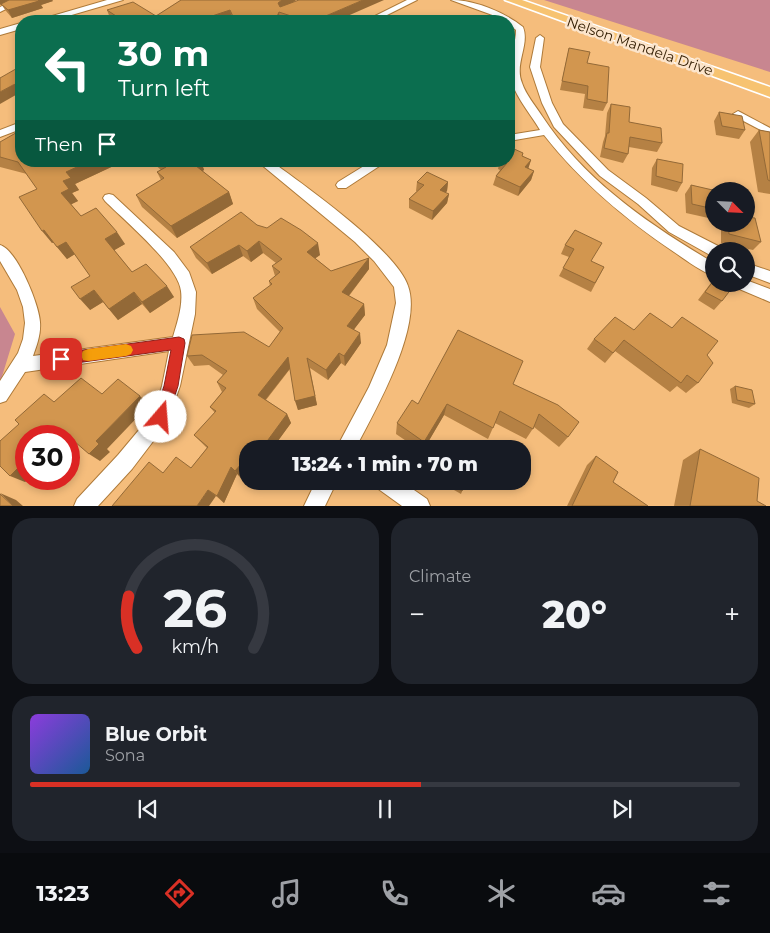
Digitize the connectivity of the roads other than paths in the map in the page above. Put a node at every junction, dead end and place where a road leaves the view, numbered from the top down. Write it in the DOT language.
graph roads {
  1 [pos="20,0"];
  2 [pos="114,0"];
  3 [pos="412,0"];
  4 [pos="455,0"];
  5 [pos="511,0"];
  6 [pos="536,0"];
  7 [pos="0,10"];
  8 [pos="78,15"];
  9 [pos="381,15"];
  10 [pos="496,15"];
  11 [pos="515,24"];
  12 [pos="15,28"];
  13 [pos="0,32"];
  14 [pos="540,38"];
  15 [pos="515,60"];
  16 [pos="515,76"];
  17 [pos="770,78"];
  18 [pos="770,92"];
  19 [pos="738,114"];
  20 [pos="15,128"];
  21 [pos="545,132"];
  22 [pos="770,132"];
  23 [pos="0,134"];
  24 [pos="515,137"];
  25 [pos="271,167"];
  26 [pos="371,167"];
  27 [pos="342,185"];
  28 [pos="109,198"];
  29 [pos="705,246"];
  30 [pos="0,250"];
  31 [pos="705,265"];
  32 [pos="755,271"];
  33 [pos="770,277"];
  34 [pos="755,290"];
  35 [pos="770,296"];
  36 [pos="179,343"];
  37 [pos="21,364"];
  38 [pos="0,396"];
  39 [pos="352,440"];
  40 [pos="322,490"];
  41 [pos="397,490"];
  42 [pos="84,506"];
  43 [pos="314,506"];
  44 [pos="420,506"];
  1 -- 7 [label="street"];
  2 -- 8 [label="street"];
  3 -- 9 [label="street"];
  4 -- 10 [label="street"];
  5 -- 18 [label="main road, Nelson Mandela Drive"];
  6 -- 17 [label="main road, Nelson Mandela Drive"];
  11 -- 15 [label="street"];
  12 -- 13 [label="street"];
  14 -- 29 [label="street"];
  16 -- 21 [label="street"];
  19 -- 22 [label="street"];
  20 -- 23 [label="street"];
  21 -- 24 [label="street"];
  21 -- 31 [label="street"];
  25 -- 39 [label="street"];
  26 -- 27 [label="street"];
  28 -- 36 [label="street"];
  30 -- 37 [label="street"];
  32 -- 33 [label="street"];
  34 -- 35 [label="street"];
  36 -- 37 [label="street"];
  36 -- 42 [label="street"];
  37 -- 38 [label="street"];
  40 -- 43 [label="street"];
  41 -- 44 [label="street"];
}
